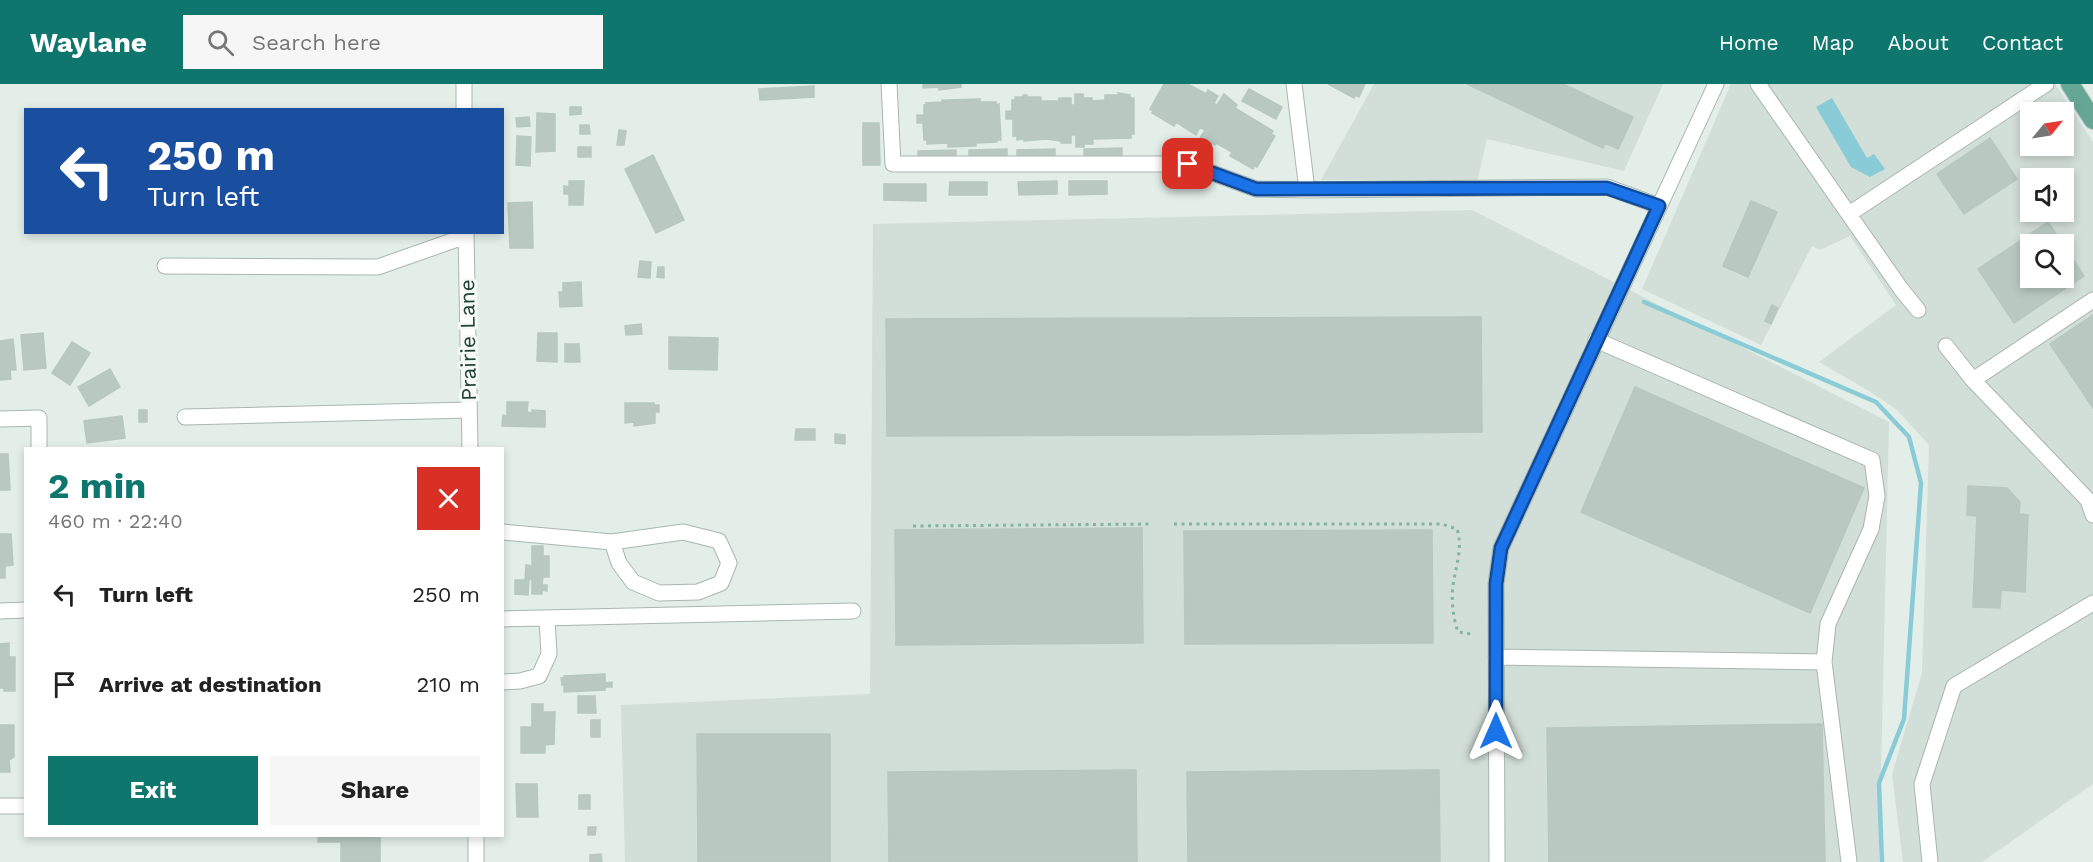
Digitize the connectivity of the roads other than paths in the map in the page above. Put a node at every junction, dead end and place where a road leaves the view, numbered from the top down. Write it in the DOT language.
graph roads {
  1 [pos="464,84"];
  2 [pos="889,84"];
  3 [pos="1294,84"];
  4 [pos="1716,84"];
  5 [pos="1758,84"];
  6 [pos="2046,84"];
  7 [pos="2070,84"];
  8 [pos="464,108"];
  9 [pos="2093,120"];
  10 [pos="1307,190"];
  11 [pos="1659,206"];
  12 [pos="1849,214"];
  13 [pos="466,234"];
  14 [pos="165,266"];
  15 [pos="2093,300"];
  16 [pos="1918,310"];
  17 [pos="1596,340"];
  18 [pos="1946,346"];
  19 [pos="1973,380"];
  20 [pos="469,410"];
  21 [pos="185,417"];
  22 [pos="0,419"];
  23 [pos="39,447"];
  24 [pos="470,447"];
  25 [pos="2093,515"];
  26 [pos="504,532"];
  27 [pos="612,542"];
  28 [pos="2093,603"];
  29 [pos="24,610"];
  30 [pos="0,611"];
  31 [pos="853,612"];
  32 [pos="504,619"];
  33 [pos="547,619"];
  34 [pos="1496,657"];
  35 [pos="1824,662"];
  36 [pos="504,682"];
  37 [pos="24,806"];
  38 [pos="0,807"];
  39 [pos="476,837"];
  40 [pos="476,862"];
  41 [pos="1497,862"];
  42 [pos="1849,862"];
  43 [pos="1930,862"];
  1 -- 8 [label="street"];
  2 -- 10 [label="street"];
  3 -- 10 [label="street"];
  4 -- 11 [label="street"];
  5 -- 12 [label="street"];
  6 -- 12 [label="street"];
  7 -- 9 [label="main road"];
  10 -- 11 [label="street"];
  11 -- 17 [label="street"];
  12 -- 16 [label="street"];
  13 -- 14 [label="street"];
  13 -- 20 [label="street, Prairie Lane"];
  15 -- 19 [label="street"];
  17 -- 34 [label="street"];
  17 -- 35 [label="street"];
  18 -- 19 [label="street"];
  19 -- 25 [label="street"];
  20 -- 21 [label="street"];
  20 -- 24 [label="street, Prairie Lane"];
  22 -- 23 [label="street"];
  26 -- 27 [label="street"];
  27 -- 27 [label="street"];
  28 -- 43 [label="street"];
  29 -- 30 [label="street"];
  31 -- 33 [label="street"];
  32 -- 33 [label="street"];
  33 -- 36 [label="street"];
  34 -- 35 [label="street"];
  34 -- 41 [label="street"];
  35 -- 42 [label="street"];
  37 -- 38 [label="street"];
  39 -- 40 [label="street"];
}
